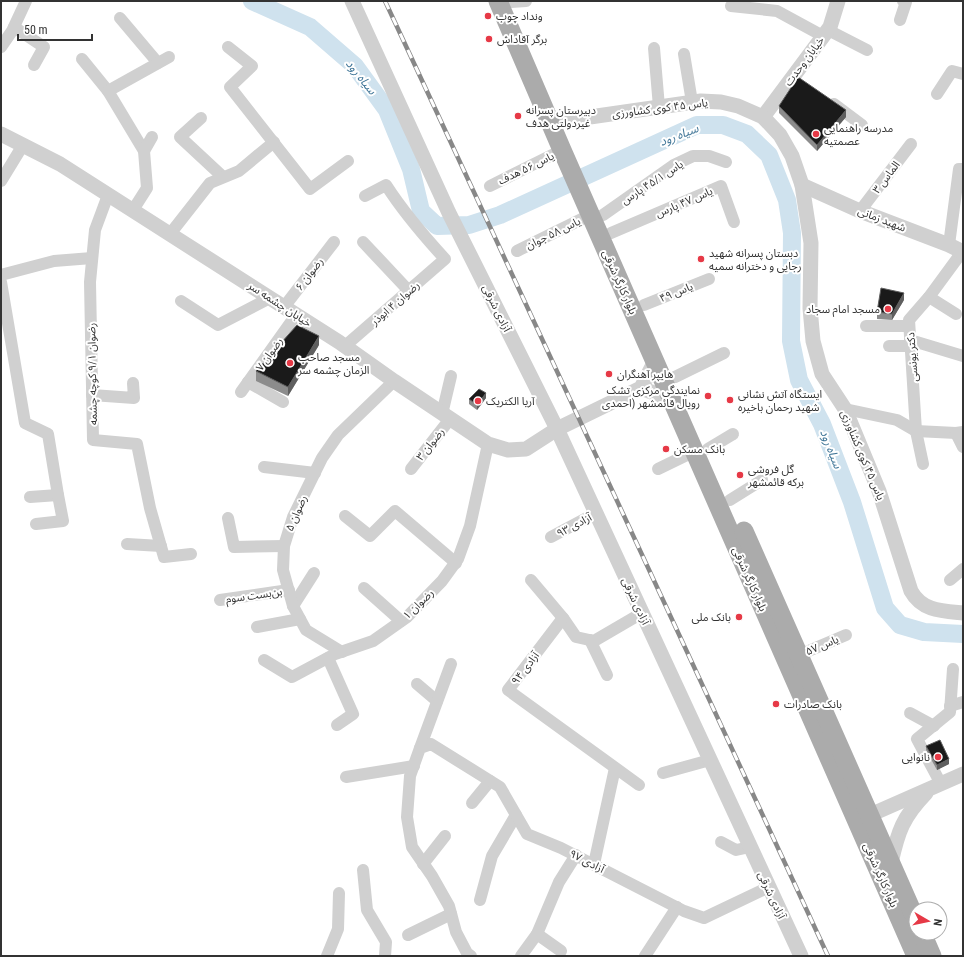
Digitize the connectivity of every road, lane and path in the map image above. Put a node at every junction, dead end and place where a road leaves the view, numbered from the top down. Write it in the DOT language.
graph roads {
  1 [pos="352,1"];
  2 [pos="511,1"];
  3 [pos="838,1"];
  4 [pos="903,1"];
  5 [pos="24,2"];
  6 [pos="731,6"];
  7 [pos="120,18"];
  8 [pos="900,20"];
  9 [pos="9,29"];
  10 [pos="826,33"];
  11 [pos="228,46"];
  12 [pos="1,47"];
  13 [pos="654,48"];
  14 [pos="866,50"];
  15 [pos="684,54"];
  16 [pos="169,57"];
  17 [pos="82,59"];
  18 [pos="158,63"];
  19 [pos="34,65"];
  20 [pos="963,74"];
  21 [pos="794,75"];
  22 [pos="806,84"];
  23 [pos="108,91"];
  24 [pos="937,94"];
  25 [pos="825,98"];
  26 [pos="692,102"];
  27 [pos="659,107"];
  28 [pos="763,117"];
  29 [pos="201,118"];
  30 [pos="562,121"];
  31 [pos="862,125"];
  32 [pos="1,134"];
  33 [pos="152,137"];
  34 [pos="274,142"];
  35 [pos="911,144"];
  36 [pos="23,145"];
  37 [pos="144,151"];
  38 [pos="568,153"];
  39 [pos="348,161"];
  40 [pos="726,162"];
  41 [pos="963,169"];
  42 [pos="223,177"];
  43 [pos="1,181"];
  44 [pos="802,185"];
  45 [pos="490,186"];
  46 [pos="108,195"];
  47 [pos="365,196"];
  48 [pos="593,207"];
  49 [pos="133,210"];
  50 [pos="860,211"];
  51 [pos="734,222"];
  52 [pos="611,233"];
  53 [pos="170,234"];
  54 [pos="334,242"];
  55 [pos="364,242"];
  56 [pos="958,250"];
  57 [pos="517,251"];
  58 [pos="92,258"];
  59 [pos="1,275"];
  60 [pos="708,279"];
  61 [pos="1,282"];
  62 [pos="408,291"];
  63 [pos="929,297"];
  64 [pos="270,298"];
  65 [pos="181,301"];
  66 [pos="644,305"];
  67 [pos="290,311"];
  68 [pos="956,314"];
  69 [pos="866,326"];
  70 [pos="909,326"];
  71 [pos="911,343"];
  72 [pos="344,346"];
  73 [pos="889,346"];
  74 [pos="724,353"];
  75 [pos="963,356"];
  76 [pos="655,361"];
  77 [pos="451,376"];
  78 [pos="675,376"];
  79 [pos="394,381"];
  80 [pos="248,382"];
  81 [pos="133,384"];
  82 [pos="641,388"];
  83 [pos="241,392"];
  84 [pos="92,395"];
  85 [pos="672,400"];
  86 [pos="283,402"];
  87 [pos="845,409"];
  88 [pos="446,416"];
  89 [pos="557,429"];
  90 [pos="916,431"];
  91 [pos="960,433"];
  92 [pos="732,434"];
  93 [pos="488,444"];
  94 [pos="963,448"];
  95 [pos="701,450"];
  96 [pos="922,464"];
  97 [pos="264,467"];
  98 [pos="411,469"];
  99 [pos="658,469"];
  100 [pos="315,473"];
  101 [pos="762,480"];
  102 [pos="58,496"];
  103 [pos="30,497"];
  104 [pos="730,500"];
  105 [pos="596,513"];
  106 [pos="345,516"];
  107 [pos="228,518"];
  108 [pos="36,524"];
  109 [pos="551,537"];
  110 [pos="127,544"];
  111 [pos="161,546"];
  112 [pos="284,546"];
  113 [pos="191,554"];
  114 [pos="749,560"];
  115 [pos="456,563"];
  116 [pos="963,569"];
  117 [pos="314,573"];
  118 [pos="531,580"];
  119 [pos="950,580"];
  120 [pos="364,588"];
  121 [pos="289,590"];
  122 [pos="220,600"];
  123 [pos="293,606"];
  124 [pos="642,613"];
  125 [pos="963,613"];
  126 [pos="300,618"];
  127 [pos="563,618"];
  128 [pos="401,621"];
  129 [pos="257,627"];
  130 [pos="846,635"];
  131 [pos="590,640"];
  132 [pos="342,652"];
  133 [pos="799,655"];
  134 [pos="328,658"];
  135 [pos="264,660"];
  136 [pos="451,664"];
  137 [pos="953,669"];
  138 [pos="607,675"];
  139 [pos="417,684"];
  140 [pos="437,701"];
  141 [pos="963,702"];
  142 [pos="950,706"];
  143 [pos="910,713"];
  144 [pos="337,726"];
  145 [pos="934,726"];
  146 [pos="425,746"];
  147 [pos="710,760"];
  148 [pos="414,766"];
  149 [pos="615,768"];
  150 [pos="663,773"];
  151 [pos="963,774"];
  152 [pos="346,777"];
  153 [pos="490,781"];
  154 [pos="639,785"];
  155 [pos="935,786"];
  156 [pos="472,802"];
  157 [pos="516,815"];
  158 [pos="870,815"];
  159 [pos="445,836"];
  160 [pos="721,842"];
  161 [pos="750,847"];
  162 [pos="576,855"];
  163 [pos="891,863"];
  164 [pos="423,864"];
  165 [pos="594,864"];
  166 [pos="363,870"];
  167 [pos="769,886"];
  168 [pos="339,893"];
  169 [pos="480,900"];
  170 [pos="908,902"];
  171 [pos="677,907"];
  172 [pos="451,914"];
  173 [pos="537,934"];
  174 [pos="408,935"];
  175 [pos="925,941"];
  176 [pos="561,951"];
  177 [pos="467,955"];
  178 [pos="327,956"];
  179 [pos="385,956"];
  180 [pos="520,956"];
  181 [pos="645,956"];
  182 [pos="801,956"];
  183 [pos="916,956"];
  184 [pos="932,956"];
  1 -- 89 [label="street, آزادی شرقی"];
  2 -- 30 [label="main road"];
  2 -- 38 [label="main road"];
  3 -- 10 [label="street, خیابان وحدت"];
  4 -- 8 [label="street"];
  5 -- 9 [label="street"];
  6 -- 10 [label="street"];
  7 -- 18 [label="street"];
  9 -- 12 [label="street"];
  9 -- 19 [label="street"];
  10 -- 14 [label="street"];
  10 -- 21 [label="street, خیابان وحدت"];
  11 -- 34 [label="street"];
  13 -- 27 [label="street"];
  15 -- 26 [label="street"];
  16 -- 18 [label="street"];
  17 -- 23 [label="street"];
  18 -- 23 [label="street"];
  20 -- 24 [label="street"];
  21 -- 22 [label="street"];
  21 -- 28 [label="street, خیابان وحدت"];
  23 -- 37 [label="street"];
  25 -- 31 [label="street"];
  26 -- 27 [label="street, یاس ۴۵ کوی کشاورزی"];
  26 -- 28 [label="street, یاس ۴۵ کوی کشاورزی"];
  27 -- 30 [label="street, یاس ۴۵ کوی کشاورزی"];
  28 -- 44 [label="street, یاس ۴۵ کوی کشاورزی"];
  29 -- 42 [label="street"];
  30 -- 38 [label="main road"];
  32 -- 36 [label="street, خیابان چشمه سر"];
  33 -- 37 [label="street"];
  34 -- 39 [label="street"];
  34 -- 42 [label="street"];
  35 -- 50 [label="street, الماس ۳"];
  36 -- 43 [label="street"];
  36 -- 46 [label="street, خیابان چشمه سر"];
  37 -- 49 [label="street"];
  38 -- 45 [label="street, یاس ۵۶ هدف"];
  38 -- 48 [label="main road"];
  40 -- 48 [label="street, یاس ۴۵/۱ پارس"];
  41 -- 56 [label="street"];
  42 -- 53 [label="street"];
  44 -- 50 [label="street, شهید زمانی"];
  44 -- 87 [label="street, یاس ۴۵ کوی کشاورزی"];
  46 -- 49 [label="street, خیابان چشمه سر"];
  46 -- 58 [label="street, رضوان ۹/۱ کوچه چشمه"];
  47 -- 62 [label="street, رضوان ۴ ابوذر"];
  48 -- 52 [label="main road, بلوار کارگر شرقی"];
  48 -- 57 [label="street, یاس ۵۸ جوان"];
  48 -- 76 [label="main road, بلوار کارگر شرقی"];
  49 -- 53 [label="street, خیابان چشمه سر"];
  50 -- 56 [label="street, شهید زمانی"];
  51 -- 52 [label="street, یاس ۴۷ پارس"];
  52 -- 66 [label="main road, بلوار کارگر شرقی"];
  53 -- 64 [label="street, خیابان چشمه سر"];
  54 -- 67 [label="street, رضوان ۶"];
  55 -- 62 [label="street"];
  56 -- 63 [label="street, دکتر یونسی"];
  58 -- 59 [label="street"];
  58 -- 84 [label="street, رضوان ۹/۱ کوچه چشمه"];
  60 -- 66 [label="street, یاس ۴۹"];
  61 -- 102 [label="street"];
  62 -- 72 [label="street, رضوان ۴ ابوذر"];
  63 -- 68 [label="street"];
  63 -- 70 [label="street, دکتر یونسی"];
  64 -- 65 [label="street"];
  64 -- 67 [label="street, خیابان چشمه سر"];
  66 -- 78 [label="main road, بلوار کارگر شرقی"];
  67 -- 72 [label="street, خیابان چشمه سر"];
  67 -- 80 [label="street, رضوان ۷"];
  69 -- 70 [label="street"];
  70 -- 71 [label="street, دکتر یونسی"];
  71 -- 73 [label="street"];
  71 -- 75 [label="street"];
  71 -- 90 [label="street, دکتر یونسی"];
  72 -- 79 [label="street, خیابان چشمه سر"];
  74 -- 78 [label="street"];
  76 -- 82 [label="street"];
  76 -- 85 [label="main road, بلوار کارگر شرقی"];
  77 -- 88 [label="street"];
  78 -- 95 [label="main road, بلوار کارگر شرقی"];
  79 -- 88 [label="street, خیابان چشمه سر"];
  79 -- 100 [label="street, رضوان ۵"];
  80 -- 83 [label="street, رضوان ۷"];
  80 -- 86 [label="street"];
  81 -- 84 [label="street"];
  82 -- 85 [label="street"];
  82 -- 89 [label="street, خیابان چشمه سر"];
  84 -- 111 [label="street, رضوان ۹/۱ کوچه چشمه"];
  85 -- 95 [label="main road, بلوار کارگر شرقی"];
  87 -- 90 [label="street"];
  87 -- 125 [label="street, یاس ۴۵ کوی کشاورزی"];
  88 -- 93 [label="street, خیابان چشمه سر"];
  88 -- 98 [label="street, رضوان ۳"];
  89 -- 93 [label="street, خیابان چشمه سر"];
  89 -- 105 [label="street, آزادی شرقی"];
  90 -- 91 [label="street"];
  90 -- 96 [label="street, دکتر یونسی"];
  91 -- 94 [label="street"];
  92 -- 95 [label="street"];
  93 -- 115 [label="street, رضوان ۱"];
  95 -- 99 [label="street"];
  95 -- 104 [label="main road, بلوار کارگر شرقی"];
  95 -- 114 [label="main road, بلوار کارگر شرقی"];
  97 -- 100 [label="street"];
  100 -- 112 [label="street, رضوان ۵"];
  101 -- 104 [label="street"];
  102 -- 103 [label="street"];
  102 -- 108 [label="street"];
  104 -- 114 [label="main road, بلوار کارگر شرقی"];
  105 -- 109 [label="street, آزادی ۹۳"];
  105 -- 124 [label="street, آزادی شرقی"];
  106 -- 115 [label="street"];
  107 -- 112 [label="street"];
  110 -- 111 [label="street"];
  111 -- 113 [label="street"];
  112 -- 121 [label="street, رضوان ۵"];
  114 -- 133 [label="main road, بلوار کارگر شرقی"];
  114 -- 183 [label="main road, بلوار کارگر شرقی"];
  115 -- 128 [label="street, رضوان ۱"];
  116 -- 119 [label="street"];
  117 -- 123 [label="street"];
  118 -- 127 [label="street"];
  120 -- 128 [label="street"];
  121 -- 122 [label="street, بن‌بست سوم"];
  121 -- 123 [label="street, رضوان ۵"];
  123 -- 126 [label="street, رضوان ۵"];
  124 -- 131 [label="street"];
  124 -- 147 [label="street, آزادی شرقی"];
  126 -- 129 [label="street"];
  126 -- 132 [label="street, رضوان ۵"];
  127 -- 131 [label="street"];
  127 -- 149 [label="street, آزادی ۹۴"];
  128 -- 132 [label="street, رضوان ۱"];
  130 -- 133 [label="street, یاس ۵۷"];
  131 -- 138 [label="street"];
  132 -- 134 [label="street, رضوان ۱"];
  133 -- 158 [label="main road, بلوار کارگر شرقی"];
  134 -- 135 [label="street, رضوان ۱"];
  134 -- 144 [label="street"];
  136 -- 140 [label="street"];
  137 -- 142 [label="street"];
  139 -- 140 [label="street"];
  140 -- 146 [label="street"];
  141 -- 142 [label="street"];
  142 -- 145 [label="street"];
  143 -- 145 [label="street"];
  145 -- 155 [label="street"];
  146 -- 148 [label="street"];
  146 -- 153 [label="street, آزادی ۹۷"];
  147 -- 150 [label="street"];
  147 -- 161 [label="street, آزادی شرقی"];
  148 -- 152 [label="street"];
  148 -- 164 [label="street"];
  149 -- 154 [label="street, آزادی ۹۴"];
  149 -- 165 [label="street"];
  151 -- 155 [label="street"];
  153 -- 156 [label="street"];
  153 -- 157 [label="street, آزادی ۹۷"];
  155 -- 158 [label="street"];
  155 -- 163 [label="street"];
  157 -- 162 [label="street, آزادی ۹۷"];
  157 -- 169 [label="street"];
  158 -- 163 [label="main road, بلوار کارگر شرقی"];
  159 -- 164 [label="street"];
  160 -- 161 [label="street"];
  161 -- 167 [label="street, آزادی شرقی"];
  162 -- 165 [label="street, آزادی ۹۷"];
  162 -- 173 [label="street"];
  163 -- 170 [label="main road, بلوار کارگر شرقی"];
  164 -- 172 [label="street"];
  165 -- 171 [label="street, آزادی ۹۷"];
  166 -- 179 [label="street"];
  167 -- 171 [label="street, آزادی ۹۷"];
  167 -- 182 [label="street, آزادی شرقی"];
  168 -- 178 [label="street"];
  171 -- 181 [label="street"];
  172 -- 174 [label="street"];
  172 -- 177 [label="street"];
  173 -- 176 [label="street"];
  173 -- 180 [label="street"];
  175 -- 184 [label="main road"];
}
